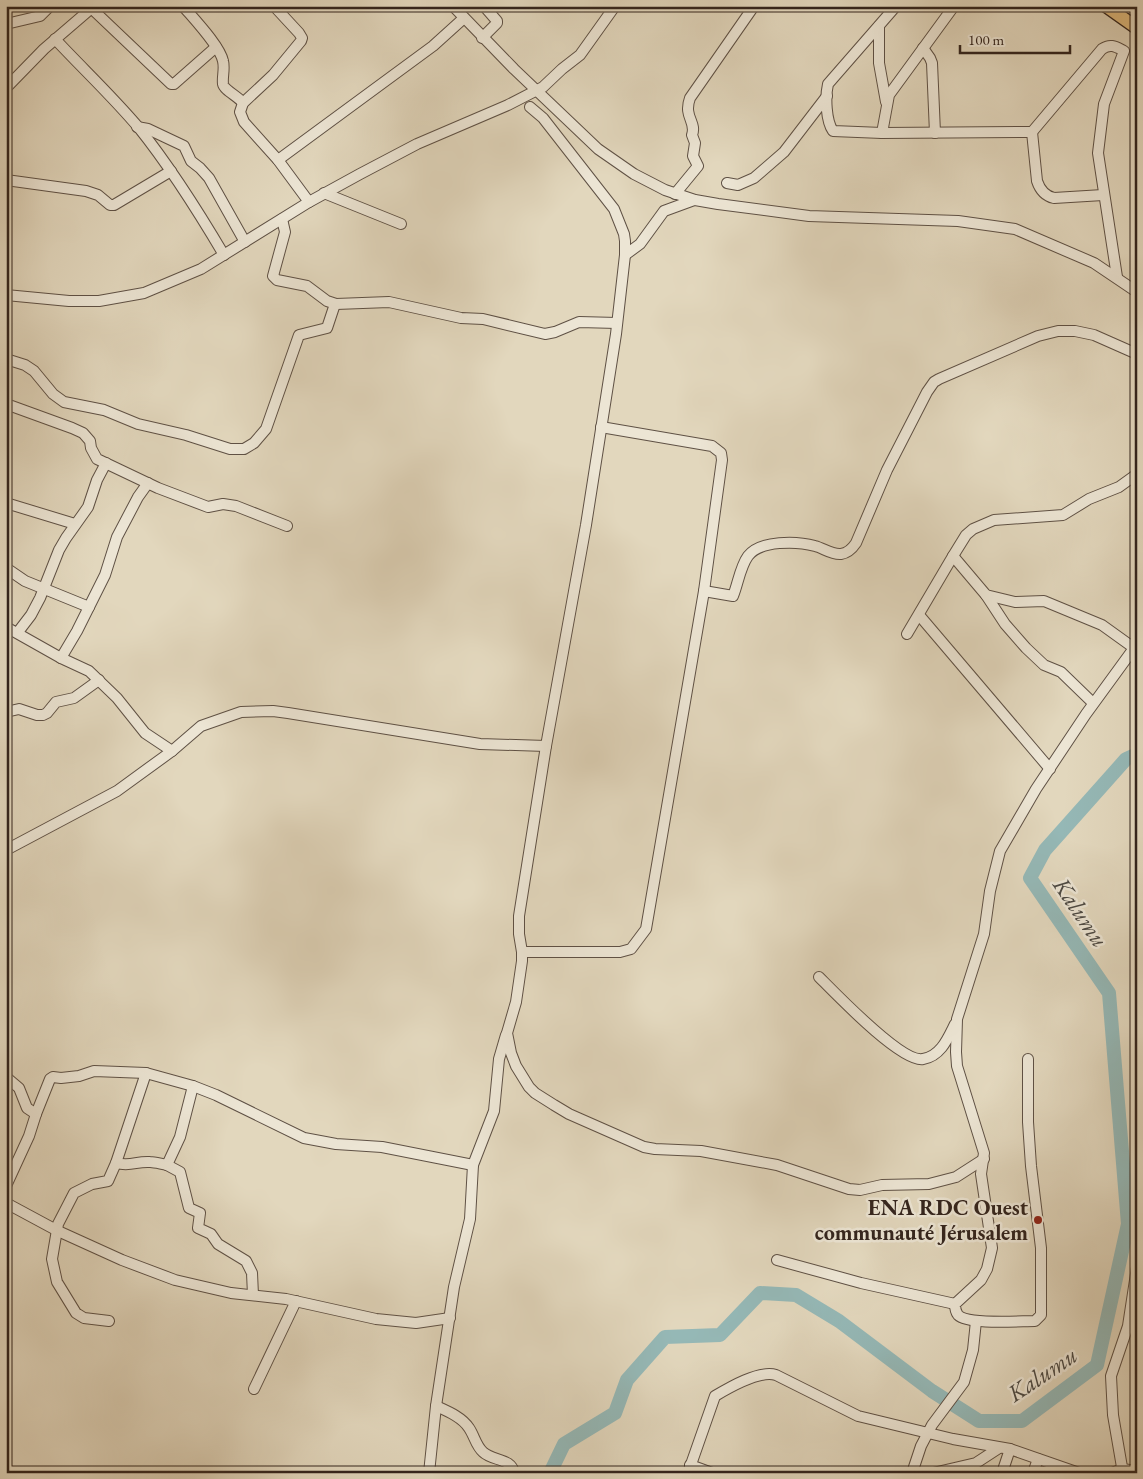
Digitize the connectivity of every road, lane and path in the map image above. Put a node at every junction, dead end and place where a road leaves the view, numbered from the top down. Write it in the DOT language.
graph roads {
  1 [pos="50,6"];
  2 [pos="183,6"];
  3 [pos="274,6"];
  4 [pos="453,6"];
  5 [pos="484,6"];
  6 [pos="754,6"];
  7 [pos="896,6"];
  8 [pos="954,6"];
  9 [pos="1106,6"];
  10 [pos="91,7"];
  11 [pos="613,7"];
  12 [pos="464,18"];
  13 [pos="6,24"];
  14 [pos="880,26"];
  15 [pos="1135,27"];
  16 [pos="482,38"];
  17 [pos="55,39"];
  18 [pos="216,47"];
  19 [pos="923,48"];
  20 [pos="6,88"];
  21 [pos="536,90"];
  22 [pos="827,96"];
  23 [pos="886,102"];
  24 [pos="243,103"];
  25 [pos="550,104"];
  26 [pos="508,105"];
  27 [pos="530,107"];
  28 [pos="138,127"];
  29 [pos="1032,132"];
  30 [pos="935,133"];
  31 [pos="882,134"];
  32 [pos="278,160"];
  33 [pos="172,171"];
  34 [pos="6,180"];
  35 [pos="727,184"];
  36 [pos="324,193"];
  37 [pos="675,194"];
  38 [pos="1104,195"];
  39 [pos="695,200"];
  40 [pos="309,202"];
  41 [pos="282,219"];
  42 [pos="401,224"];
  43 [pos="245,242"];
  44 [pos="224,255"];
  45 [pos="625,256"];
  46 [pos="1117,277"];
  47 [pos="1137,292"];
  48 [pos="6,295"];
  49 [pos="335,304"];
  50 [pos="617,324"];
  51 [pos="1137,354"];
  52 [pos="6,359"];
  53 [pos="6,404"];
  54 [pos="601,427"];
  55 [pos="106,463"];
  56 [pos="1137,474"];
  57 [pos="148,483"];
  58 [pos="11,505"];
  59 [pos="6,515"];
  60 [pos="75,524"];
  61 [pos="287,526"];
  62 [pos="952,556"];
  63 [pos="6,568"];
  64 [pos="45,588"];
  65 [pos="704,591"];
  66 [pos="986,595"];
  67 [pos="89,607"];
  68 [pos="919,615"];
  69 [pos="6,626"];
  70 [pos="18,632"];
  71 [pos="907,634"];
  72 [pos="1136,646"];
  73 [pos="61,658"];
  74 [pos="100,680"];
  75 [pos="1093,703"];
  76 [pos="6,712"];
  77 [pos="546,746"];
  78 [pos="172,751"];
  79 [pos="1050,768"];
  80 [pos="6,850"];
  81 [pos="522,952"];
  82 [pos="819,977"];
  83 [pos="957,1018"];
  84 [pos="507,1033"];
  85 [pos="1028,1060"];
  86 [pos="146,1074"];
  87 [pos="6,1077"];
  88 [pos="193,1086"];
  89 [pos="36,1114"];
  90 [pos="984,1159"];
  91 [pos="116,1163"];
  92 [pos="166,1165"];
  93 [pos="473,1165"];
  94 [pos="6,1186"];
  95 [pos="6,1203"];
  96 [pos="58,1231"];
  97 [pos="777,1260"];
  98 [pos="1137,1267"];
  99 [pos="254,1296"];
  100 [pos="296,1301"];
  101 [pos="955,1304"];
  102 [pos="450,1318"];
  103 [pos="109,1321"];
  104 [pos="976,1321"];
  105 [pos="254,1389"];
  106 [pos="436,1406"];
  107 [pos="928,1434"];
  108 [pos="999,1448"];
  109 [pos="1010,1449"];
  110 [pos="1038,1459"];
  111 [pos="689,1469"];
  112 [pos="1061,1469"];
  113 [pos="1122,1471"];
  114 [pos="1137,1471"];
  115 [pos="429,1473"];
  116 [pos="514,1473"];
  117 [pos="712,1473"];
  118 [pos="912,1473"];
  119 [pos="933,1473"];
  120 [pos="1002,1473"];
  121 [pos="1032,1473"];
  122 [pos="1079,1473"];
  123 [pos="1112,1473"];
  1 -- 13 [label="street"];
  2 -- 18 [label="street"];
  3 -- 24 [label="street"];
  4 -- 12 [label="street"];
  5 -- 16 [label="street"];
  6 -- 37 [label="street"];
  7 -- 14 [label="street"];
  8 -- 19 [label="street"];
  9 -- 15 [label="main road"];
  10 -- 17 [label="street"];
  10 -- 18 [label="street"];
  11 -- 21 [label="street"];
  12 -- 16 [label="street"];
  12 -- 32 [label="street"];
  14 -- 22 [label="street"];
  14 -- 23 [label="street"];
  16 -- 21 [label="street"];
  17 -- 20 [label="street"];
  17 -- 28 [label="street"];
  18 -- 24 [label="street"];
  19 -- 23 [label="street"];
  19 -- 30 [label="street"];
  21 -- 25 [label="street"];
  21 -- 26 [label="street"];
  22 -- 31 [label="street"];
  22 -- 35 [label="street"];
  23 -- 31 [label="street"];
  24 -- 32 [label="street"];
  25 -- 27 [label="street"];
  25 -- 37 [label="street"];
  26 -- 27 [label="street"];
  26 -- 36 [label="street"];
  27 -- 45 [label="street"];
  28 -- 33 [label="street"];
  28 -- 43 [label="street"];
  29 -- 30 [label="street"];
  29 -- 38 [label="street"];
  29 -- 38 [label="street"];
  30 -- 31 [label="street"];
  32 -- 40 [label="street"];
  33 -- 34 [label="street"];
  33 -- 44 [label="street"];
  36 -- 40 [label="street"];
  36 -- 42 [label="street"];
  37 -- 39 [label="street"];
  38 -- 46 [label="street"];
  39 -- 45 [label="street"];
  39 -- 46 [label="street"];
  40 -- 41 [label="street"];
  41 -- 43 [label="street"];
  41 -- 49 [label="street"];
  43 -- 44 [label="street"];
  44 -- 48 [label="street"];
  45 -- 50 [label="street"];
  46 -- 47 [label="street"];
  49 -- 50 [label="street"];
  49 -- 52 [label="street"];
  50 -- 54 [label="street"];
  51 -- 65 [label="street"];
  53 -- 55 [label="street"];
  54 -- 65 [label="street"];
  54 -- 77 [label="street"];
  55 -- 57 [label="street"];
  55 -- 60 [label="street"];
  56 -- 62 [label="street"];
  57 -- 61 [label="street"];
  57 -- 67 [label="street"];
  58 -- 59 [label="street"];
  58 -- 60 [label="street"];
  60 -- 64 [label="street"];
  62 -- 66 [label="street"];
  62 -- 68 [label="street"];
  63 -- 64 [label="street"];
  64 -- 67 [label="street"];
  64 -- 70 [label="street"];
  65 -- 81 [label="street"];
  66 -- 72 [label="street"];
  66 -- 75 [label="street"];
  67 -- 73 [label="street"];
  68 -- 71 [label="street"];
  68 -- 79 [label="street"];
  69 -- 70 [label="street"];
  70 -- 73 [label="street"];
  72 -- 75 [label="street"];
  73 -- 74 [label="street"];
  74 -- 76 [label="street"];
  74 -- 78 [label="street"];
  75 -- 79 [label="street"];
  77 -- 78 [label="street"];
  77 -- 81 [label="street"];
  78 -- 80 [label="street"];
  79 -- 83 [label="street"];
  81 -- 84 [label="street"];
  82 -- 83 [label="street"];
  83 -- 90 [label="street"];
  84 -- 90 [label="street"];
  84 -- 93 [label="street"];
  85 -- 104 [label="street"];
  86 -- 88 [label="street"];
  86 -- 89 [label="street"];
  86 -- 91 [label="street"];
  87 -- 89 [label="street"];
  88 -- 92 [label="street"];
  88 -- 93 [label="street"];
  89 -- 94 [label="street"];
  90 -- 101 [label="street"];
  91 -- 92 [label="street"];
  91 -- 96 [label="street"];
  92 -- 99 [label="street"];
  93 -- 102 [label="street"];
  95 -- 96 [label="street"];
  96 -- 99 [label="street"];
  96 -- 103 [label="street"];
  97 -- 101 [label="street"];
  98 -- 113 [label="street"];
  99 -- 100 [label="street"];
  100 -- 102 [label="street"];
  100 -- 105 [label="street"];
  101 -- 104 [label="street"];
  102 -- 106 [label="street"];
  104 -- 107 [label="street"];
  106 -- 115 [label="street"];
  106 -- 116 [label="street"];
  107 -- 108 [label="street"];
  107 -- 111 [label="street"];
  107 -- 118 [label="street"];
  108 -- 109 [label="street"];
  108 -- 119 [label="street"];
  109 -- 110 [label="street"];
  109 -- 120 [label="street"];
  110 -- 112 [label="street"];
  110 -- 121 [label="street"];
  111 -- 117 [label="street"];
  112 -- 122 [label="street"];
  113 -- 114 [label="street"];
  113 -- 123 [label="street"];
}
